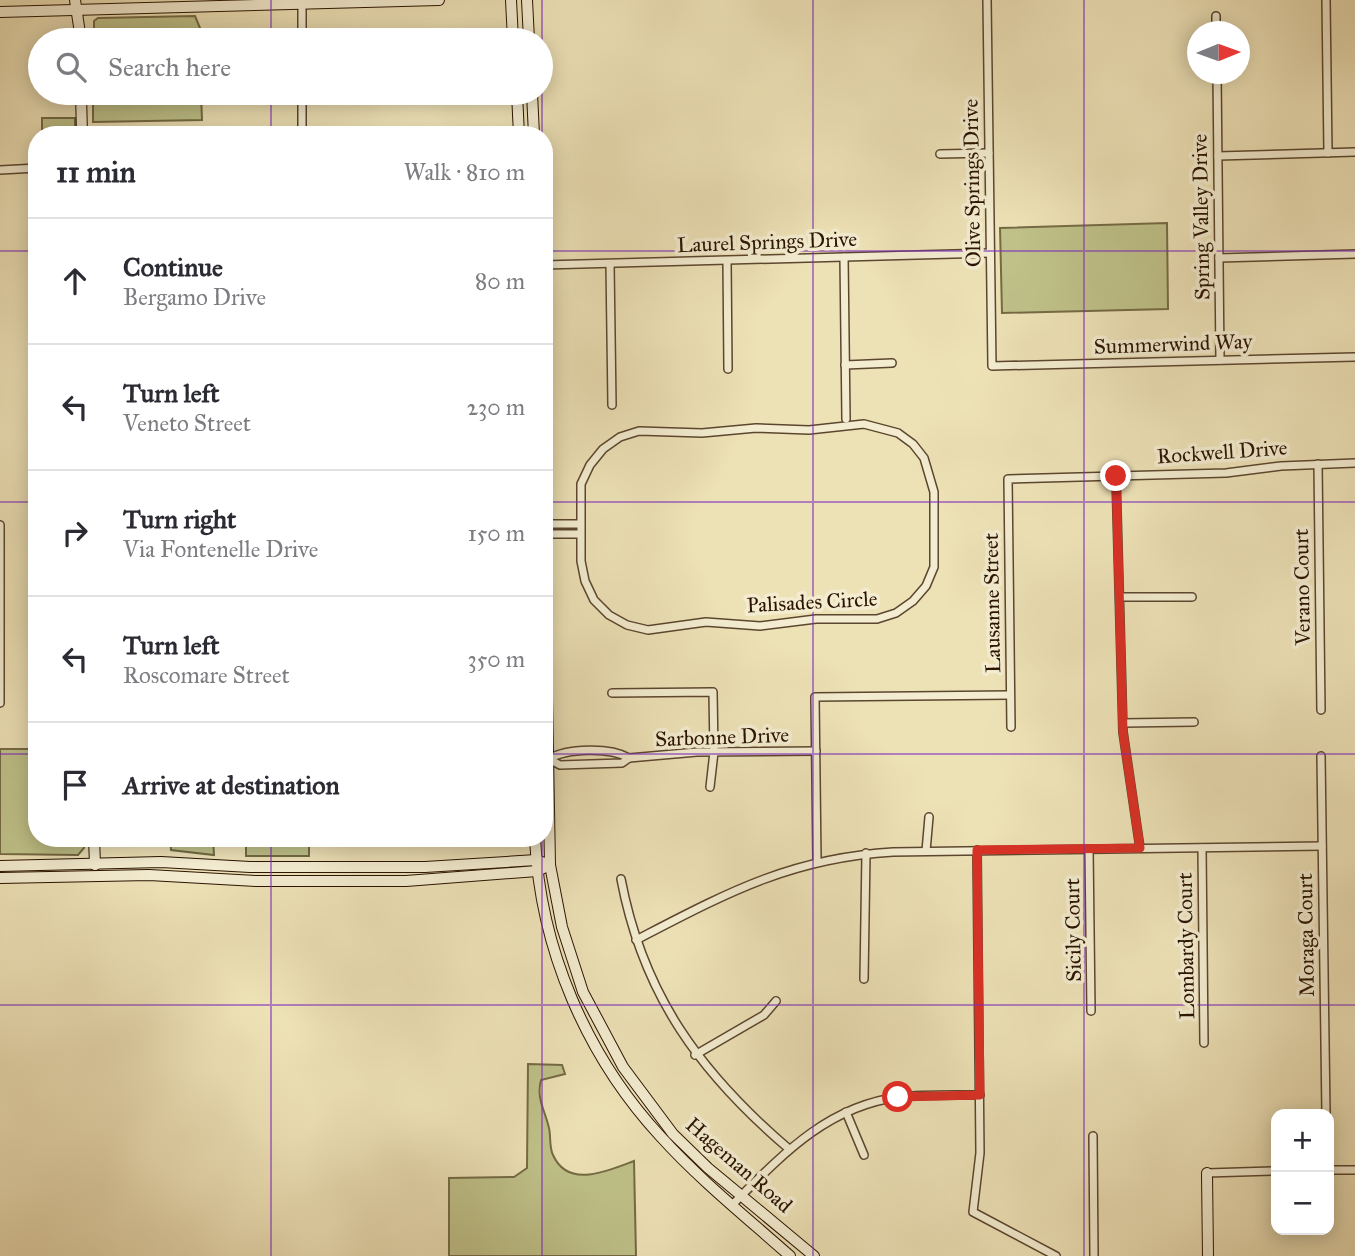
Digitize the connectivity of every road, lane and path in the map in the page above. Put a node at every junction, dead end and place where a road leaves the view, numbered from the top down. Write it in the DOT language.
graph roads {
  1 [pos="420,0"];
  2 [pos="439,0"];
  3 [pos="511,0"];
  4 [pos="527,0"];
  5 [pos="987,0"];
  6 [pos="1326,0"];
  7 [pos="405,1"];
  8 [pos="76,6"];
  9 [pos="302,6"];
  10 [pos="0,12"];
  11 [pos="1216,16"];
  12 [pos="1216,21"];
  13 [pos="79,28"];
  14 [pos="302,28"];
  15 [pos="512,28"];
  16 [pos="528,28"];
  17 [pos="1217,84"];
  18 [pos="81,105"];
  19 [pos="302,105"];
  20 [pos="517,105"];
  21 [pos="520,105"];
  22 [pos="532,105"];
  23 [pos="82,126"];
  24 [pos="302,126"];
  25 [pos="519,126"];
  26 [pos="528,126"];
  27 [pos="532,126"];
  28 [pos="1355,152"];
  29 [pos="989,153"];
  30 [pos="1328,153"];
  31 [pos="940,154"];
  32 [pos="1217,156"];
  33 [pos="28,168"];
  34 [pos="0,170"];
  35 [pos="990,253"];
  36 [pos="1355,254"];
  37 [pos="844,257"];
  38 [pos="1219,258"];
  39 [pos="727,261"];
  40 [pos="610,264"];
  41 [pos="553,265"];
  42 [pos="1355,357"];
  43 [pos="1220,360"];
  44 [pos="892,363"];
  45 [pos="845,365"];
  46 [pos="992,366"];
  47 [pos="728,369"];
  48 [pos="612,405"];
  49 [pos="846,419"];
  50 [pos="1355,463"];
  51 [pos="1318,464"];
  52 [pos="1116,476"];
  53 [pos="1008,479"];
  54 [pos="553,524"];
  55 [pos="566,524"];
  56 [pos="579,524"];
  57 [pos="0,525"];
  58 [pos="553,533"];
  59 [pos="566,534"];
  60 [pos="579,534"];
  61 [pos="1121,597"];
  62 [pos="1192,597"];
  63 [pos="612,693"];
  64 [pos="1010,695"];
  65 [pos="1,703"];
  66 [pos="1321,710"];
  67 [pos="1194,722"];
  68 [pos="1123,723"];
  69 [pos="1011,727"];
  70 [pos="816,751"];
  71 [pos="714,752"];
  72 [pos="553,754"];
  73 [pos="1321,755"];
  74 [pos="629,758"];
  75 [pos="553,761"];
  76 [pos="710,787"];
  77 [pos="929,817"];
  78 [pos="1322,846"];
  79 [pos="94,847"];
  80 [pos="535,847"];
  81 [pos="549,847"];
  82 [pos="1140,848"];
  83 [pos="1202,848"];
  84 [pos="1089,849"];
  85 [pos="977,850"];
  86 [pos="926,851"];
  87 [pos="866,853"];
  88 [pos="536,860"];
  89 [pos="817,861"];
  90 [pos="95,865"];
  91 [pos="550,865"];
  92 [pos="0,866"];
  93 [pos="537,871"];
  94 [pos="0,877"];
  95 [pos="621,878"];
  96 [pos="636,940"];
  97 [pos="864,979"];
  98 [pos="776,1000"];
  99 [pos="1091,1011"];
  100 [pos="1204,1043"];
  101 [pos="695,1055"];
  102 [pos="980,1095"];
  103 [pos="1326,1109"];
  104 [pos="846,1111"];
  105 [pos="1093,1136"];
  106 [pos="789,1149"];
  107 [pos="864,1155"];
  108 [pos="1334,1170"];
  109 [pos="1355,1170"];
  110 [pos="1271,1171"];
  111 [pos="1207,1173"];
  112 [pos="743,1195"];
  113 [pos="732,1205"];
  114 [pos="790,1256"];
  115 [pos="814,1256"];
  116 [pos="1056,1256"];
  117 [pos="1094,1256"];
  118 [pos="1208,1256"];
  1 -- 2 [label="main road"];
  1 -- 7 [label="main road"];
  3 -- 15 [label="main road"];
  4 -- 16 [label="main road"];
  5 -- 29 [label="street, Olive Springs Drive"];
  6 -- 30 [label="street"];
  7 -- 9 [label="main road"];
  8 -- 9 [label="main road"];
  8 -- 10 [label="main road"];
  8 -- 13 [label="main road"];
  9 -- 14 [label="street"];
  11 -- 12 [label="street"];
  17 -- 32 [label="street, Spring Valley Drive"];
  18 -- 23 [label="main road"];
  19 -- 24 [label="street"];
  20 -- 25 [label="main road"];
  21 -- 26 [label="main road"];
  22 -- 27 [label="main road"];
  28 -- 30 [label="street"];
  29 -- 31 [label="street"];
  29 -- 35 [label="street, Olive Springs Drive"];
  30 -- 32 [label="street"];
  32 -- 38 [label="street, Spring Valley Drive"];
  33 -- 34 [label="street"];
  35 -- 37 [label="street, Laurel Springs Drive"];
  35 -- 46 [label="street, Olive Springs Drive"];
  36 -- 38 [label="street"];
  37 -- 39 [label="street, Laurel Springs Drive"];
  37 -- 45 [label="street"];
  38 -- 43 [label="street, Spring Valley Drive"];
  39 -- 40 [label="street, Laurel Springs Drive"];
  39 -- 47 [label="street"];
  40 -- 41 [label="street, Laurel Springs Drive"];
  40 -- 48 [label="street"];
  42 -- 43 [label="street, Summerwind Way"];
  43 -- 46 [label="street, Summerwind Way"];
  44 -- 45 [label="street"];
  45 -- 49 [label="street"];
  50 -- 51 [label="street, Rockwell Drive"];
  51 -- 52 [label="street, Rockwell Drive"];
  51 -- 66 [label="street, Verano Court"];
  52 -- 53 [label="street, Rockwell Drive"];
  52 -- 61 [label="street"];
  53 -- 64 [label="street, Lausanne Street"];
  54 -- 55 [label="street"];
  55 -- 56 [label="street"];
  55 -- 59 [label="street"];
  56 -- 60 [label="street, Palisades Circle"];
  56 -- 60 [label="street, Palisades Circle"];
  57 -- 65 [label="street"];
  58 -- 59 [label="street"];
  59 -- 60 [label="street"];
  61 -- 62 [label="street"];
  61 -- 68 [label="street"];
  63 -- 71 [label="street"];
  64 -- 69 [label="street, Lausanne Street"];
  64 -- 70 [label="street"];
  67 -- 68 [label="street"];
  68 -- 82 [label="street"];
  70 -- 71 [label="street, Sarbonne Drive"];
  70 -- 89 [label="street"];
  71 -- 74 [label="street, Sarbonne Drive"];
  71 -- 76 [label="street"];
  72 -- 74 [label="street, Sarbonne Drive"];
  73 -- 78 [label="street, Moraga Court"];
  74 -- 75 [label="street, Sarbonne Drive"];
  77 -- 86 [label="street"];
  78 -- 83 [label="street"];
  78 -- 103 [label="street, Moraga Court"];
  79 -- 90 [label="main road"];
  80 -- 88 [label="main road, Hageman Road"];
  81 -- 91 [label="main road, Hageman Road"];
  82 -- 83 [label="street"];
  82 -- 84 [label="street"];
  83 -- 100 [label="street, Lombardy Court"];
  84 -- 85 [label="street"];
  84 -- 99 [label="street, Sicily Court"];
  85 -- 86 [label="street"];
  85 -- 102 [label="street"];
  86 -- 87 [label="street"];
  87 -- 89 [label="street"];
  87 -- 97 [label="street"];
  88 -- 90 [label="main road"];
  88 -- 91 [label="main road"];
  88 -- 93 [label="main road, Hageman Road"];
  89 -- 96 [label="street"];
  90 -- 92 [label="main road"];
  90 -- 94 [label="main road"];
  91 -- 93 [label="main road"];
  91 -- 112 [label="main road, Hageman Road"];
  93 -- 94 [label="main road"];
  93 -- 113 [label="main road, Hageman Road"];
  95 -- 96 [label="street"];
  96 -- 101 [label="street"];
  98 -- 101 [label="street"];
  101 -- 106 [label="street"];
  102 -- 104 [label="street"];
  102 -- 116 [label="street"];
  104 -- 106 [label="street"];
  104 -- 107 [label="street"];
  105 -- 117 [label="street"];
  106 -- 112 [label="street"];
  108 -- 109 [label="street"];
  110 -- 111 [label="street"];
  111 -- 118 [label="main road"];
  112 -- 113 [label="street"];
  112 -- 115 [label="main road, Hageman Road"];
  113 -- 114 [label="main road, Hageman Road"];
}
